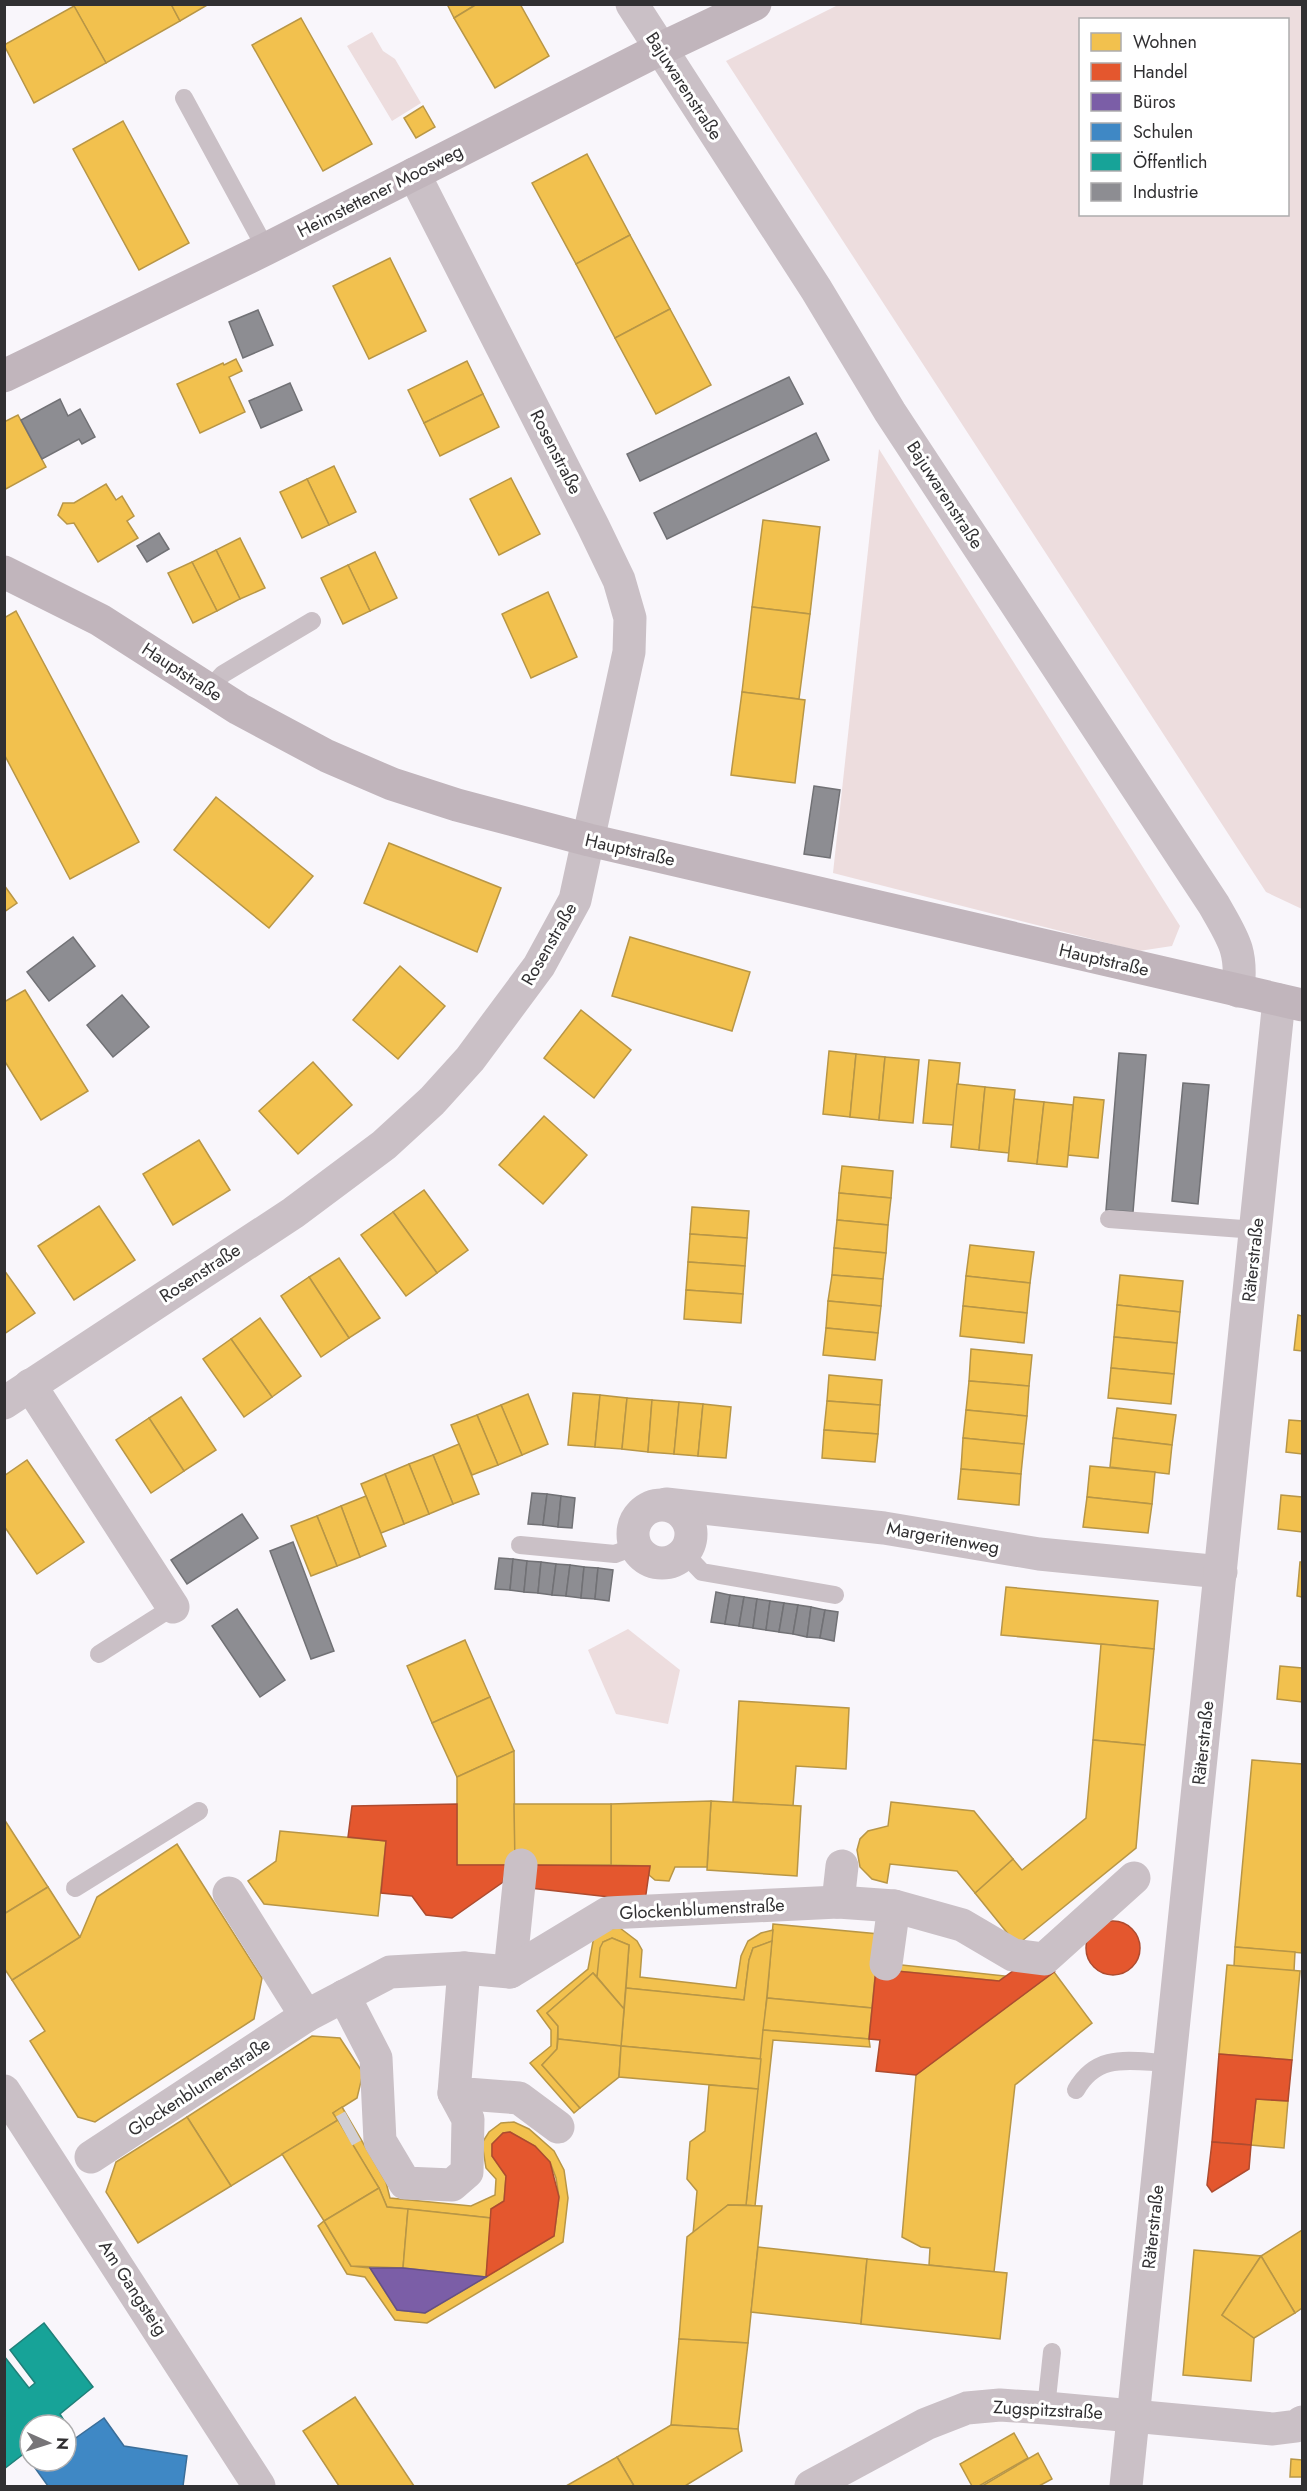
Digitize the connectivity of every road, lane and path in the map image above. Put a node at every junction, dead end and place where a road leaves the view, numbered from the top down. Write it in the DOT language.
graph roads {
  1 [pos="632,4"];
  2 [pos="755,4"];
  3 [pos="660,49"];
  4 [pos="184,98"];
  5 [pos="414,174"];
  6 [pos="267,249"];
  7 [pos="4,376"];
  8 [pos="4,572"];
  9 [pos="312,621"];
  10 [pos="208,690"];
  11 [pos="589,840"];
  12 [pos="1238,991"];
  13 [pos="1291,1002"];
  14 [pos="1110,1219"];
  15 [pos="1256,1230"];
  16 [pos="17,1394"];
  17 [pos="666,1504"];
  18 [pos="520,1545"];
  19 [pos="636,1546"];
  20 [pos="684,1553"];
  21 [pos="1221,1572"];
  22 [pos="835,1595"];
  23 [pos="173,1607"];
  24 [pos="99,1654"];
  25 [pos="199,1811"];
  26 [pos="521,1865"];
  27 [pos="842,1866"];
  28 [pos="1134,1878"];
  29 [pos="75,1888"];
  30 [pos="229,1893"];
  31 [pos="838,1902"];
  32 [pos="894,1906"];
  33 [pos="886,1964"];
  34 [pos="464,1968"];
  35 [pos="510,1972"];
  36 [pos="344,1996"];
  37 [pos="306,2016"];
  38 [pos="1170,2063"];
  39 [pos="1077,2090"];
  40 [pos="454,2093"];
  41 [pos="8,2103"];
  42 [pos="558,2127"];
  43 [pos="91,2157"];
  44 [pos="1052,2352"];
  45 [pos="1046,2408"];
  46 [pos="1134,2415"];
  47 [pos="1302,2422"];
  48 [pos="259,2487"];
  49 [pos="811,2487"];
  50 [pos="1126,2487"];
  1 -- 3 [label="street, Bajuwarenstraße"];
  2 -- 3 [label="street, Heimstettener Moosweg"];
  3 -- 5 [label="street, Heimstettener Moosweg"];
  3 -- 12 [label="street, Bajuwarenstraße"];
  4 -- 6 [label="lane"];
  5 -- 6 [label="street, Heimstettener Moosweg"];
  5 -- 11 [label="street, Rosenstraße"];
  6 -- 7 [label="street, Heimstettener Moosweg"];
  8 -- 10 [label="street, Hauptstraße"];
  9 -- 10 [label="lane"];
  10 -- 11 [label="street, Hauptstraße"];
  11 -- 12 [label="street, Hauptstraße"];
  11 -- 16 [label="street, Rosenstraße"];
  12 -- 13 [label="street, Hauptstraße"];
  13 -- 15 [label="street, Räterstraße"];
  14 -- 15 [label="lane"];
  15 -- 21 [label="street, Räterstraße"];
  16 -- 23 [label="street, Rosenstraße"];
  17 -- 19 [label="street, Margeritenweg"];
  17 -- 20 [label="street"];
  17 -- 21 [label="street, Margeritenweg"];
  18 -- 19 [label="lane"];
  19 -- 20 [label="street"];
  20 -- 22 [label="lane"];
  21 -- 38 [label="street, Räterstraße"];
  23 -- 24 [label="lane"];
  25 -- 29 [label="lane"];
  26 -- 35 [label="street"];
  27 -- 31 [label="street"];
  28 -- 32 [label="street, Glockenblumenstraße"];
  30 -- 37 [label="street"];
  31 -- 32 [label="street, Glockenblumenstraße"];
  31 -- 35 [label="street, Glockenblumenstraße"];
  32 -- 33 [label="street"];
  34 -- 35 [label="street, Glockenblumenstraße"];
  34 -- 36 [label="street, Glockenblumenstraße"];
  34 -- 40 [label="street"];
  36 -- 37 [label="street, Glockenblumenstraße"];
  36 -- 40 [label="street"];
  37 -- 43 [label="street, Glockenblumenstraße"];
  38 -- 39 [label="lane"];
  38 -- 46 [label="street, Räterstraße"];
  40 -- 42 [label="street"];
  41 -- 48 [label="street, Am Gangsteig"];
  44 -- 45 [label="lane"];
  45 -- 46 [label="street, Zugspitzstraße"];
  45 -- 49 [label="street, Zugspitzstraße"];
  46 -- 47 [label="street, Zugspitzstraße"];
  46 -- 50 [label="street, Räterstraße"];
}
